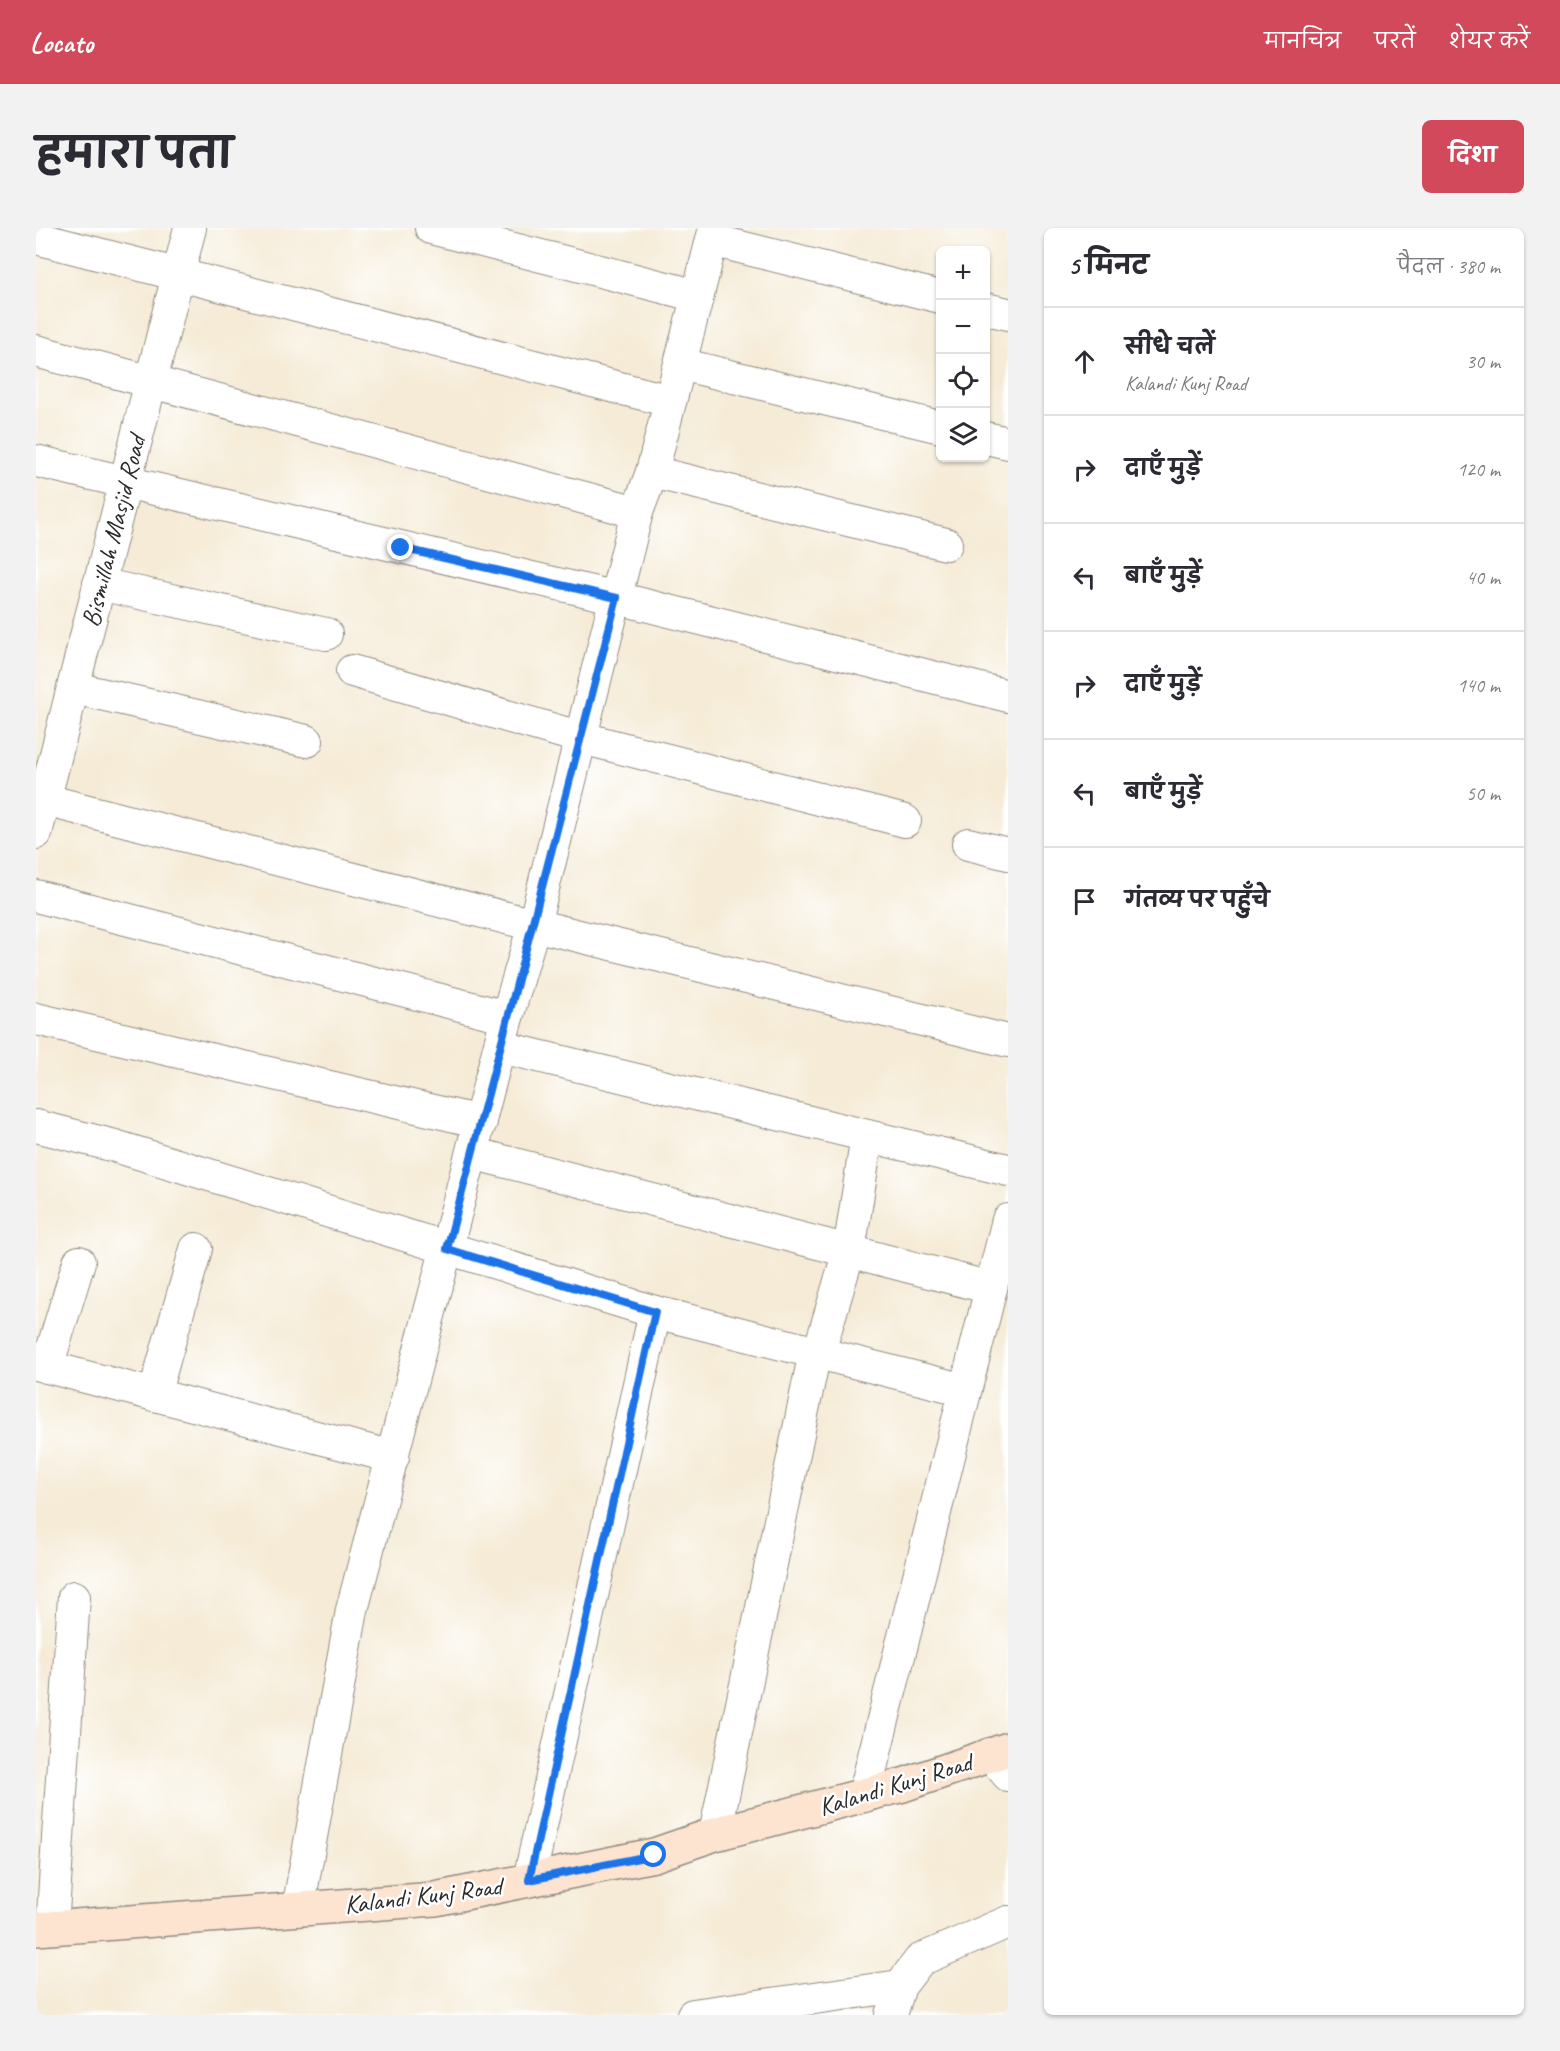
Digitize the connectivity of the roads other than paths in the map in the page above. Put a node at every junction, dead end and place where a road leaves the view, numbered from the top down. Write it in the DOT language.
graph roads {
  1 [pos="190,228"];
  2 [pos="431,228"];
  3 [pos="714,234"];
  4 [pos="36,238"];
  5 [pos="177,274"];
  6 [pos="698,296"];
  7 [pos="936,296"];
  8 [pos="990,310"];
  9 [pos="1008,314"];
  10 [pos="36,351"];
  11 [pos="680,364"];
  12 [pos="151,380"];
  13 [pos="670,402"];
  14 [pos="936,426"];
  15 [pos="990,439"];
  16 [pos="1008,443"];
  17 [pos="36,461"];
  18 [pos="651,472"];
  19 [pos="125,483"];
  20 [pos="637,512"];
  21 [pos="946,544"];
  22 [pos="99,584"];
  23 [pos="617,598"];
  24 [pos="326,634"];
  25 [pos="352,670"];
  26 [pos="74,688"];
  27 [pos="1008,696"];
  28 [pos="582,738"];
  29 [pos="307,741"];
  30 [pos="45,800"];
  31 [pos="905,821"];
  32 [pos="36,833"];
  33 [pos="968,844"];
  34 [pos="1008,854"];
  35 [pos="36,896"];
  36 [pos="534,925"];
  37 [pos="36,1019"];
  38 [pos="504,1032"];
  39 [pos="1008,1041"];
  40 [pos="481,1122"];
  41 [pos="36,1126"];
  42 [pos="867,1136"];
  43 [pos="472,1153"];
  44 [pos="1008,1170"];
  45 [pos="1008,1221"];
  46 [pos="196,1249"];
  47 [pos="447,1249"];
  48 [pos="849,1251"];
  49 [pos="79,1262"];
  50 [pos="991,1288"];
  51 [pos="655,1312"];
  52 [pos="817,1352"];
  53 [pos="41,1365"];
  54 [pos="965,1390"];
  55 [pos="154,1395"];
  56 [pos="393,1457"];
  57 [pos="74,1597"];
  58 [pos="1002,1759"];
  59 [pos="864,1796"];
  60 [pos="715,1834"];
  61 [pos="529,1880"];
  62 [pos="298,1909"];
  63 [pos="1008,1922"];
  64 [pos="44,1928"];
  65 [pos="900,1986"];
  66 [pos="693,2015"];
  67 [pos="891,2015"];
  1 -- 5 [label="street, Bismillah Masjid Road"];
  2 -- 6 [label="street"];
  3 -- 6 [label="street"];
  3 -- 7 [label="street"];
  4 -- 5 [label="street"];
  5 -- 12 [label="street, Bismillah Masjid Road"];
  5 -- 13 [label="street"];
  6 -- 11 [label="street"];
  8 -- 9 [label="street"];
  10 -- 12 [label="street"];
  11 -- 13 [label="street"];
  11 -- 14 [label="street"];
  12 -- 19 [label="street, Bismillah Masjid Road"];
  12 -- 20 [label="street"];
  13 -- 18 [label="street"];
  15 -- 16 [label="street"];
  17 -- 19 [label="street"];
  18 -- 20 [label="street"];
  18 -- 21 [label="street"];
  19 -- 22 [label="street, Bismillah Masjid Road"];
  19 -- 23 [label="street"];
  20 -- 23 [label="street"];
  22 -- 24 [label="street"];
  22 -- 26 [label="street, Bismillah Masjid Road"];
  23 -- 27 [label="street"];
  23 -- 28 [label="street"];
  25 -- 28 [label="street"];
  26 -- 29 [label="street"];
  26 -- 30 [label="street, Bismillah Masjid Road"];
  28 -- 31 [label="street"];
  28 -- 36 [label="street"];
  30 -- 32 [label="street, Bismillah Masjid Road"];
  30 -- 36 [label="street"];
  33 -- 34 [label="street"];
  35 -- 38 [label="street"];
  36 -- 38 [label="street"];
  36 -- 39 [label="street"];
  37 -- 40 [label="street"];
  38 -- 40 [label="street"];
  38 -- 42 [label="street"];
  40 -- 43 [label="street"];
  41 -- 47 [label="street"];
  42 -- 44 [label="street"];
  42 -- 48 [label="street"];
  43 -- 47 [label="street"];
  43 -- 48 [label="street"];
  45 -- 50 [label="street"];
  46 -- 55 [label="street"];
  47 -- 51 [label="street"];
  47 -- 56 [label="street"];
  48 -- 50 [label="street"];
  48 -- 52 [label="street"];
  49 -- 53 [label="street"];
  50 -- 54 [label="street"];
  51 -- 52 [label="street"];
  51 -- 61 [label="street"];
  52 -- 54 [label="street"];
  52 -- 60 [label="street"];
  53 -- 55 [label="street"];
  54 -- 59 [label="street"];
  55 -- 56 [label="street"];
  56 -- 62 [label="street"];
  57 -- 64 [label="street"];
  58 -- 59 [label="street, Kalandi Kunj Road"];
  59 -- 60 [label="street, Kalandi Kunj Road"];
  60 -- 61 [label="street, Kalandi Kunj Road"];
  61 -- 62 [label="street, Kalandi Kunj Road"];
  62 -- 64 [label="street, Kalandi Kunj Road"];
  63 -- 65 [label="street"];
  65 -- 66 [label="street"];
  65 -- 67 [label="street"];
}
